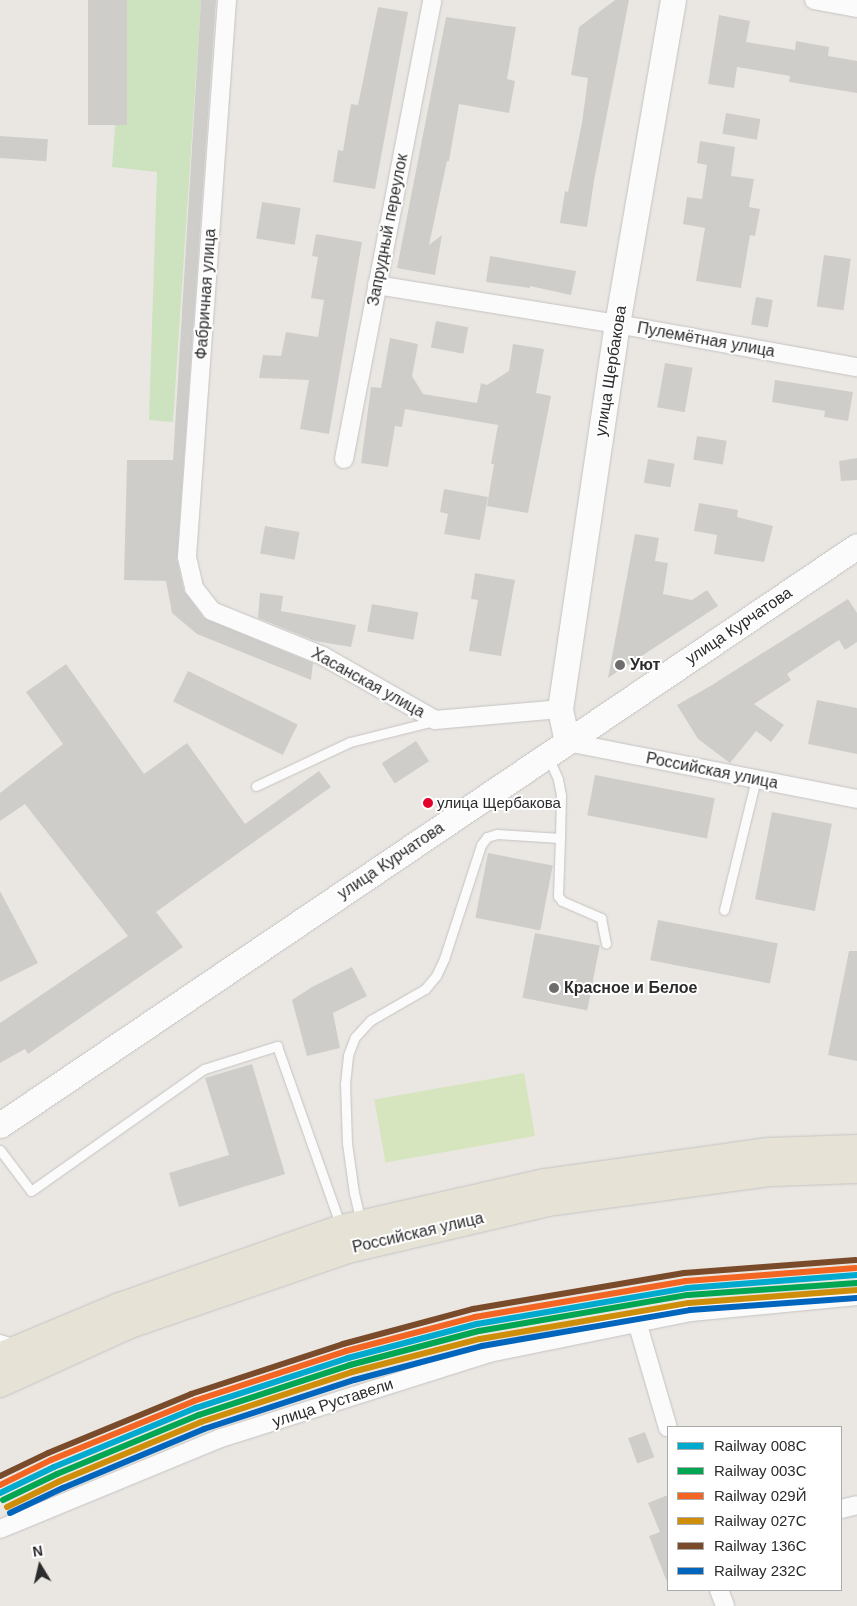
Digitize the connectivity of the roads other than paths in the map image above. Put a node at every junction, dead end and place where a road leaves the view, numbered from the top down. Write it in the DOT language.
graph roads {
  1 [pos="227,0"];
  2 [pos="432,0"];
  3 [pos="673,0"];
  4 [pos="814,0"];
  5 [pos="857,8"];
  6 [pos="377,285"];
  7 [pos="617,324"];
  8 [pos="857,367"];
  9 [pos="344,459"];
  10 [pos="857,546"];
  11 [pos="194,588"];
  12 [pos="560,709"];
  13 [pos="435,720"];
  14 [pos="567,742"];
  15 [pos="547,756"];
  16 [pos="756,779"];
  17 [pos="256,786"];
  18 [pos="857,799"];
  19 [pos="560,838"];
  20 [pos="724,910"];
  21 [pos="606,944"];
  22 [pos="0,1126"];
  23 [pos="0,1150"];
  24 [pos="857,1150"];
  25 [pos="857,1169"];
  26 [pos="352,1227"];
  27 [pos="857,1296"];
  28 [pos="637,1322"];
  29 [pos="8,1348"];
  30 [pos="0,1383"];
  31 [pos="667,1426"];
  32 [pos="857,1505"];
  33 [pos="842,1509"];
  34 [pos="0,1530"];
  35 [pos="719,1591"];
  36 [pos="725,1606"];
  1 -- 11 [label="street, Фабричная улица"];
  2 -- 6 [label="street, Запрудный переулок"];
  3 -- 7 [label="street, улица Щербакова"];
  4 -- 5 [label="street"];
  6 -- 7 [label="street, Пулемётная улица"];
  6 -- 9 [label="street, Запрудный переулок"];
  7 -- 8 [label="street, Пулемётная улица"];
  7 -- 12 [label="street, улица Щербакова"];
  10 -- 14 [label="street, улица Курчатова"];
  11 -- 13 [label="street, Хасанская улица"];
  12 -- 13 [label="street, Хасанская улица"];
  12 -- 14 [label="street, улица Щербакова"];
  13 -- 17 [label="lane"];
  14 -- 15 [label="street, улица Курчатова"];
  14 -- 16 [label="street, Российская улица"];
  15 -- 19 [label="lane"];
  15 -- 22 [label="street, улица Курчатова"];
  16 -- 18 [label="street, Российская улица"];
  16 -- 20 [label="lane"];
  19 -- 21 [label="lane"];
  19 -- 26 [label="lane"];
  23 -- 26 [label="lane"];
  24 -- 26 [label="main road, Российская улица"];
  25 -- 30 [label="main road, Российская улица"];
  26 -- 29 [label="main road, Российская улица"];
  27 -- 28 [label="street, улица Руставели"];
  28 -- 31 [label="street"];
  28 -- 34 [label="street, улица Руставели"];
  32 -- 33 [label="street"];
  35 -- 36 [label="street"];
}
